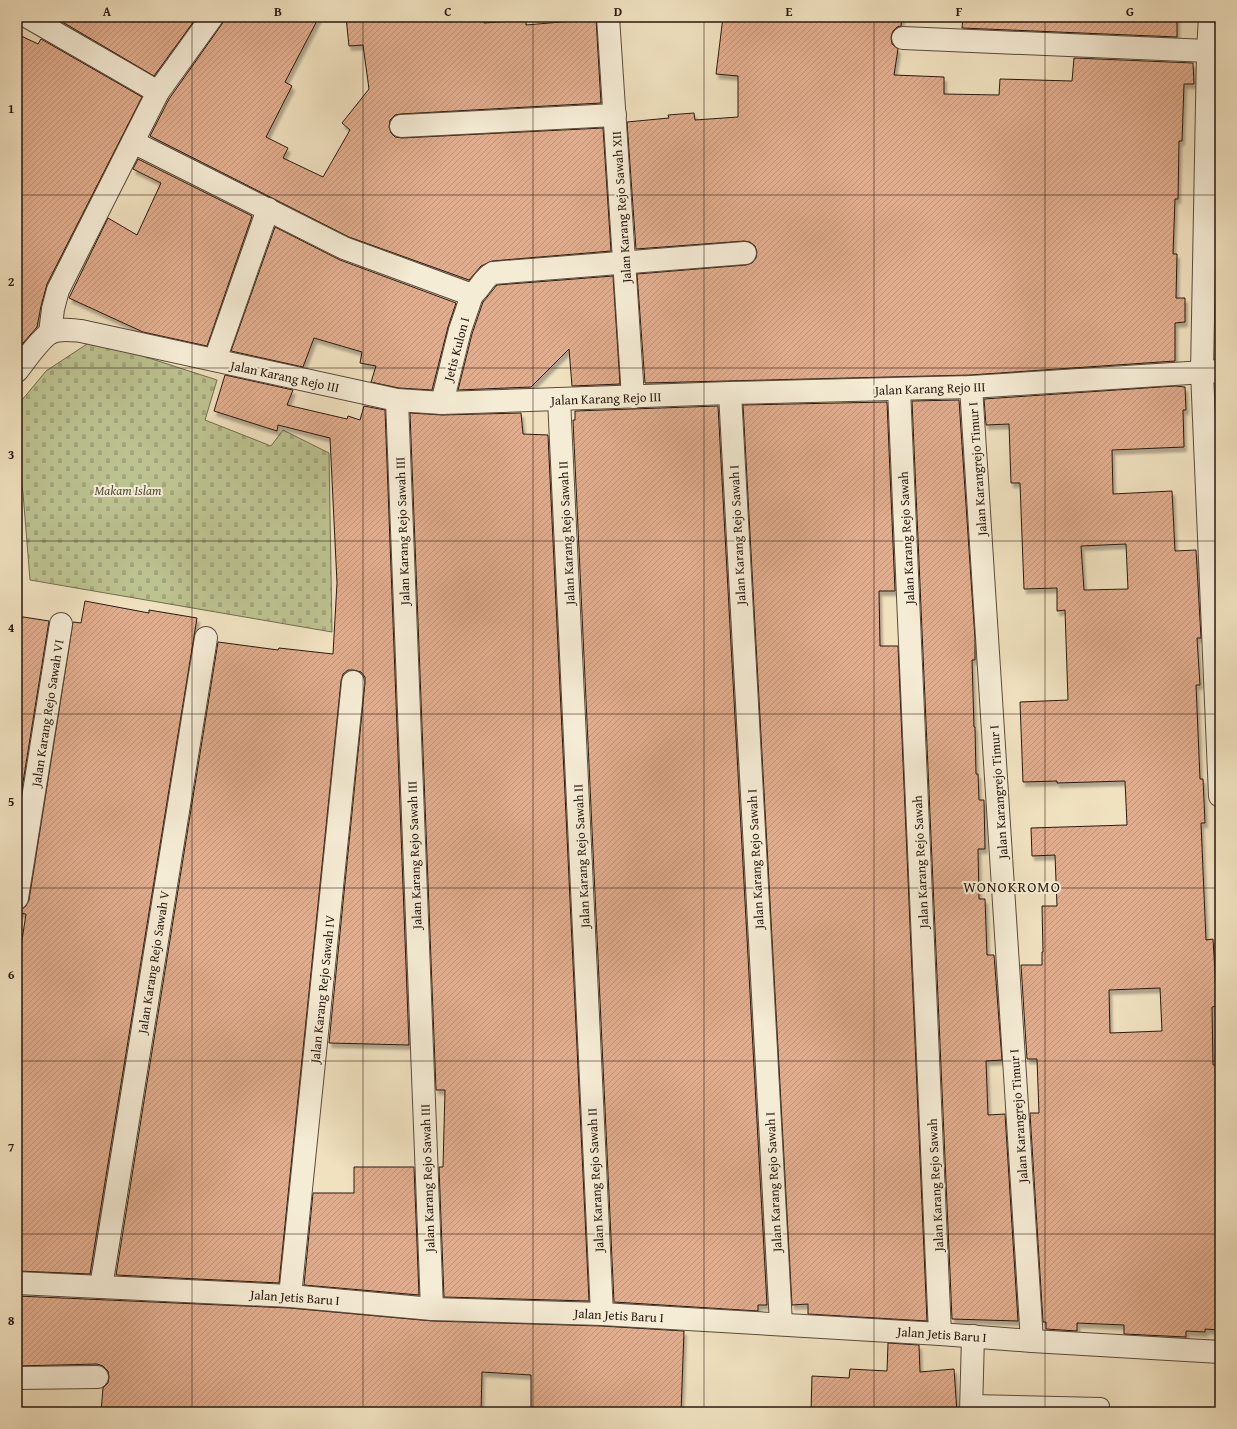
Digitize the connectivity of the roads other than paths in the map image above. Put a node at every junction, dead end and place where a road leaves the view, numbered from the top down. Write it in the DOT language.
graph roads {
  1 [pos="28,17"];
  2 [pos="212,17"];
  3 [pos="608,17"];
  4 [pos="1210,17"];
  5 [pos="903,38"];
  6 [pos="1208,51"];
  7 [pos="158,92"];
  8 [pos="615,115"];
  9 [pos="401,126"];
  10 [pos="133,142"];
  11 [pos="268,209"];
  12 [pos="745,253"];
  13 [pos="624,262"];
  14 [pos="472,295"];
  15 [pos="50,333"];
  16 [pos="215,360"];
  17 [pos="17,372"];
  18 [pos="1211,372"];
  19 [pos="972,387"];
  20 [pos="899,389"];
  21 [pos="730,393"];
  22 [pos="633,397"];
  23 [pos="396,400"];
  24 [pos="559,400"];
  25 [pos="442,403"];
  26 [pos="61,624"];
  27 [pos="206,638"];
  28 [pos="353,682"];
  29 [pos="1220,796"];
  30 [pos="17,898"];
  31 [pos="17,1282"];
  32 [pos="101,1286"];
  33 [pos="290,1296"];
  34 [pos="432,1309"];
  35 [pos="602,1314"];
  36 [pos="781,1324"];
  37 [pos="940,1334"];
  38 [pos="973,1336"];
  39 [pos="1032,1341"];
  40 [pos="1220,1352"];
  41 [pos="97,1377"];
  42 [pos="17,1378"];
  43 [pos="1101,1406"];
  44 [pos="971,1407"];
  1 -- 7 [label="street"];
  2 -- 7 [label="street"];
  3 -- 8 [label="street, Jalan Karang Rejo Sawah XII"];
  4 -- 6 [label="street"];
  5 -- 6 [label="street"];
  6 -- 18 [label="street"];
  7 -- 10 [label="street"];
  8 -- 9 [label="street"];
  8 -- 13 [label="street, Jalan Karang Rejo Sawah XII"];
  10 -- 11 [label="street"];
  10 -- 15 [label="street"];
  11 -- 14 [label="street"];
  11 -- 16 [label="street"];
  12 -- 13 [label="street"];
  13 -- 14 [label="street"];
  13 -- 22 [label="street, Jalan Karang Rejo Sawah XII"];
  14 -- 25 [label="street, Jetis Kulon I"];
  15 -- 16 [label="street, Jalan Karang Rejo III"];
  15 -- 17 [label="street"];
  16 -- 23 [label="street, Jalan Karang Rejo III"];
  18 -- 19 [label="street, Jalan Karang Rejo III"];
  18 -- 29 [label="street"];
  19 -- 20 [label="street, Jalan Karang Rejo III"];
  19 -- 39 [label="street, Jalan Karangrejo Timur I"];
  20 -- 21 [label="street, Jalan Karang Rejo III"];
  20 -- 37 [label="street, Jalan Karang Rejo Sawah"];
  21 -- 22 [label="street, Jalan Karang Rejo III"];
  21 -- 36 [label="street, Jalan Karang Rejo Sawah I"];
  22 -- 24 [label="street, Jalan Karang Rejo III"];
  23 -- 25 [label="street, Jalan Karang Rejo III"];
  23 -- 34 [label="street, Jalan Karang Rejo Sawah III"];
  24 -- 25 [label="street, Jalan Karang Rejo III"];
  24 -- 35 [label="street, Jalan Karang Rejo Sawah II"];
  26 -- 30 [label="street, Jalan Karang Rejo Sawah VI"];
  27 -- 32 [label="street, Jalan Karang Rejo Sawah V"];
  28 -- 33 [label="street, Jalan Karang Rejo Sawah IV"];
  31 -- 32 [label="street, Jalan Jetis Baru I"];
  32 -- 33 [label="street, Jalan Jetis Baru I"];
  33 -- 34 [label="street, Jalan Jetis Baru I"];
  34 -- 35 [label="street, Jalan Jetis Baru I"];
  35 -- 36 [label="street, Jalan Jetis Baru I"];
  36 -- 37 [label="street, Jalan Jetis Baru I"];
  37 -- 38 [label="street, Jalan Jetis Baru I"];
  38 -- 39 [label="street, Jalan Jetis Baru I"];
  38 -- 44 [label="street"];
  39 -- 40 [label="street, Jalan Jetis Baru I"];
  41 -- 42 [label="street"];
  43 -- 44 [label="lane"];
}
